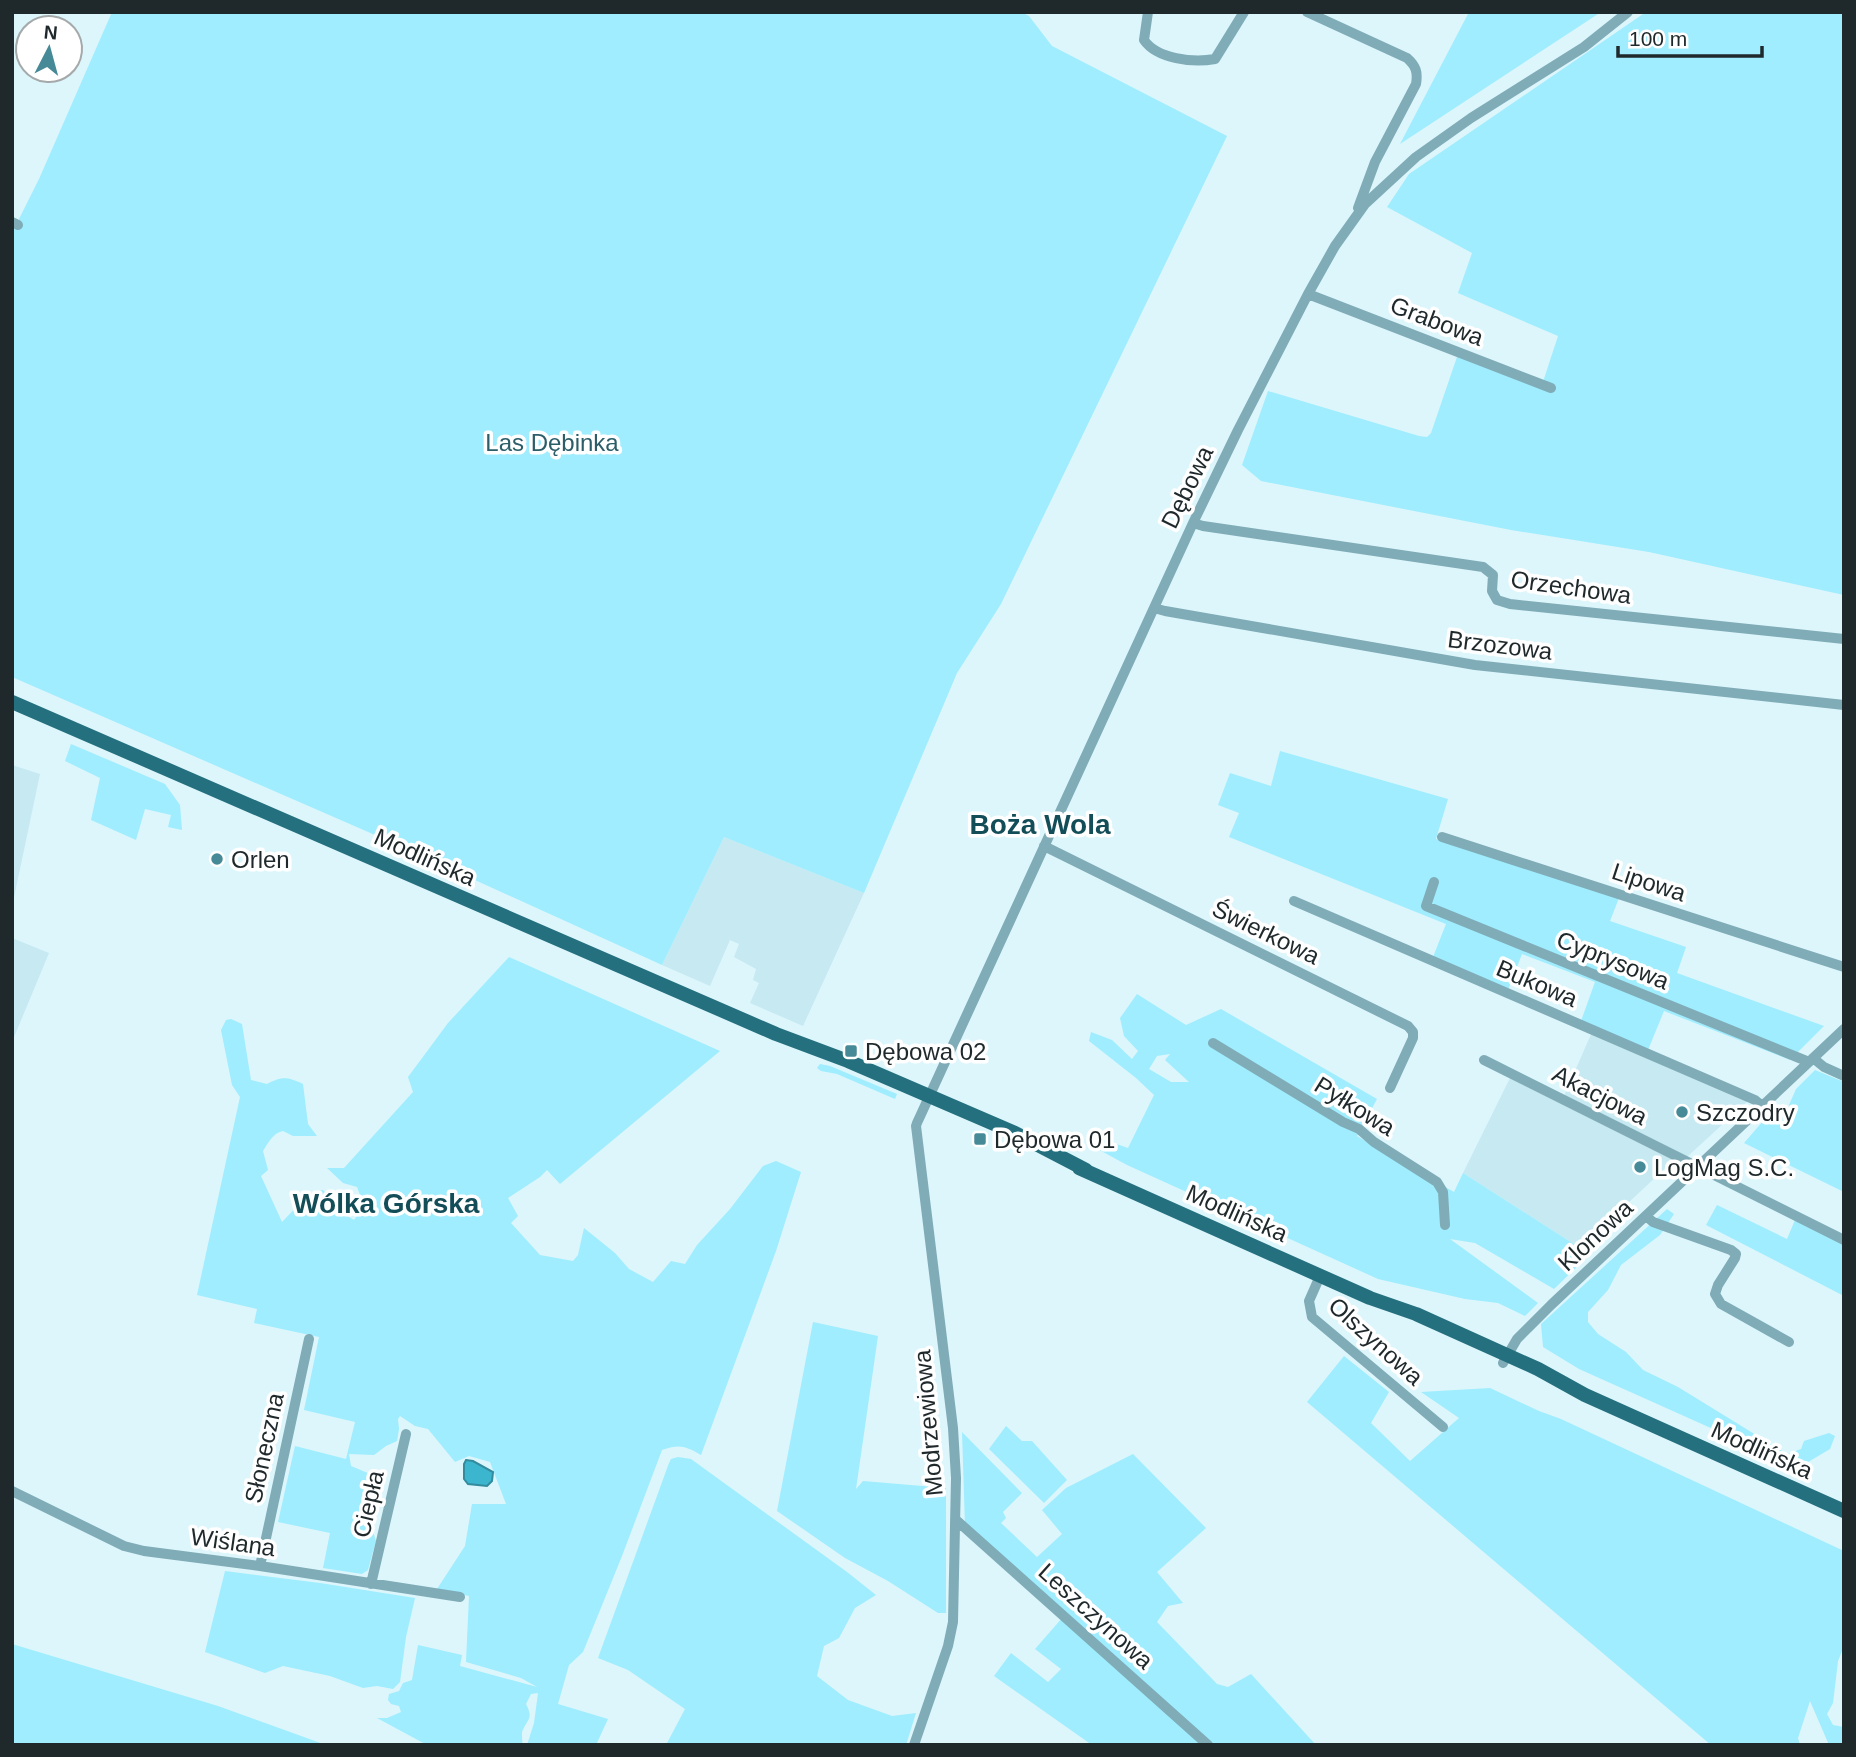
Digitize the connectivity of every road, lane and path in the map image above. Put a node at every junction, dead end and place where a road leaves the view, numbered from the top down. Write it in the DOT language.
graph roads {
  1 [pos="1148,12"];
  2 [pos="1244,12"];
  3 [pos="1307,12"];
  4 [pos="1628,12"];
  5 [pos="1353,220"];
  6 [pos="1308,294"];
  7 [pos="1550,388"];
  8 [pos="1193,523"];
  9 [pos="1154,608"];
  10 [pos="1844,639"];
  11 [pos="12,702"];
  12 [pos="1844,705"];
  13 [pos="1442,837"];
  14 [pos="1044,846"];
  15 [pos="1434,882"];
  16 [pos="1294,901"];
  17 [pos="1844,967"];
  18 [pos="1844,1029"];
  19 [pos="1213,1043"];
  20 [pos="1484,1060"];
  21 [pos="1811,1060"];
  22 [pos="1844,1076"];
  23 [pos="1390,1088"];
  24 [pos="927,1100"];
  25 [pos="1762,1106"];
  26 [pos="1697,1168"];
  27 [pos="1646,1216"];
  28 [pos="1445,1225"];
  29 [pos="1844,1240"];
  30 [pos="1320,1276"];
  31 [pos="309,1339"];
  32 [pos="1789,1342"];
  33 [pos="1505,1359"];
  34 [pos="1443,1427"];
  35 [pos="406,1434"];
  36 [pos="12,1491"];
  37 [pos="1844,1511"];
  38 [pos="955,1518"];
  39 [pos="260,1566"];
  40 [pos="371,1584"];
  41 [pos="460,1597"];
  42 [pos="914,1745"];
  43 [pos="1208,1745"];
  1 -- 2 [label="street"];
  3 -- 5 [label="street"];
  4 -- 5 [label="street, Dębowa"];
  5 -- 6 [label="street, Dębowa"];
  6 -- 7 [label="street, Grabowa"];
  6 -- 8 [label="street, Dębowa"];
  8 -- 9 [label="street, Dębowa"];
  8 -- 10 [label="street, Orzechowa"];
  9 -- 12 [label="street, Brzozowa"];
  9 -- 14 [label="street, Dębowa"];
  11 -- 24 [label="main road, Modlińska"];
  13 -- 17 [label="street, Lipowa"];
  14 -- 23 [label="street, Świerkowa"];
  14 -- 24 [label="street, Dębowa"];
  15 -- 21 [label="street, Cyprysowa"];
  16 -- 25 [label="street, Bukowa"];
  18 -- 21 [label="street, Klonowa"];
  19 -- 28 [label="street, Pyłkowa"];
  20 -- 26 [label="street, Akacjowa"];
  21 -- 22 [label="street"];
  21 -- 25 [label="street, Klonowa"];
  24 -- 30 [label="main road, Modlińska"];
  24 -- 38 [label="street, Modrzewiowa"];
  25 -- 26 [label="street, Klonowa"];
  26 -- 27 [label="street, Klonowa"];
  26 -- 29 [label="street, Akacjowa"];
  27 -- 32 [label="street"];
  27 -- 33 [label="street, Klonowa"];
  30 -- 33 [label="main road, Modlińska"];
  30 -- 34 [label="street, Olszynowa"];
  31 -- 39 [label="street, Słoneczna"];
  33 -- 37 [label="main road, Modlińska"];
  35 -- 40 [label="street, Ciepła"];
  36 -- 39 [label="street, Wiślana"];
  38 -- 42 [label="street, Modrzewiowa"];
  38 -- 43 [label="street, Leszczynowa"];
  39 -- 40 [label="street, Wiślana"];
  40 -- 41 [label="street, Wiślana"];
}
